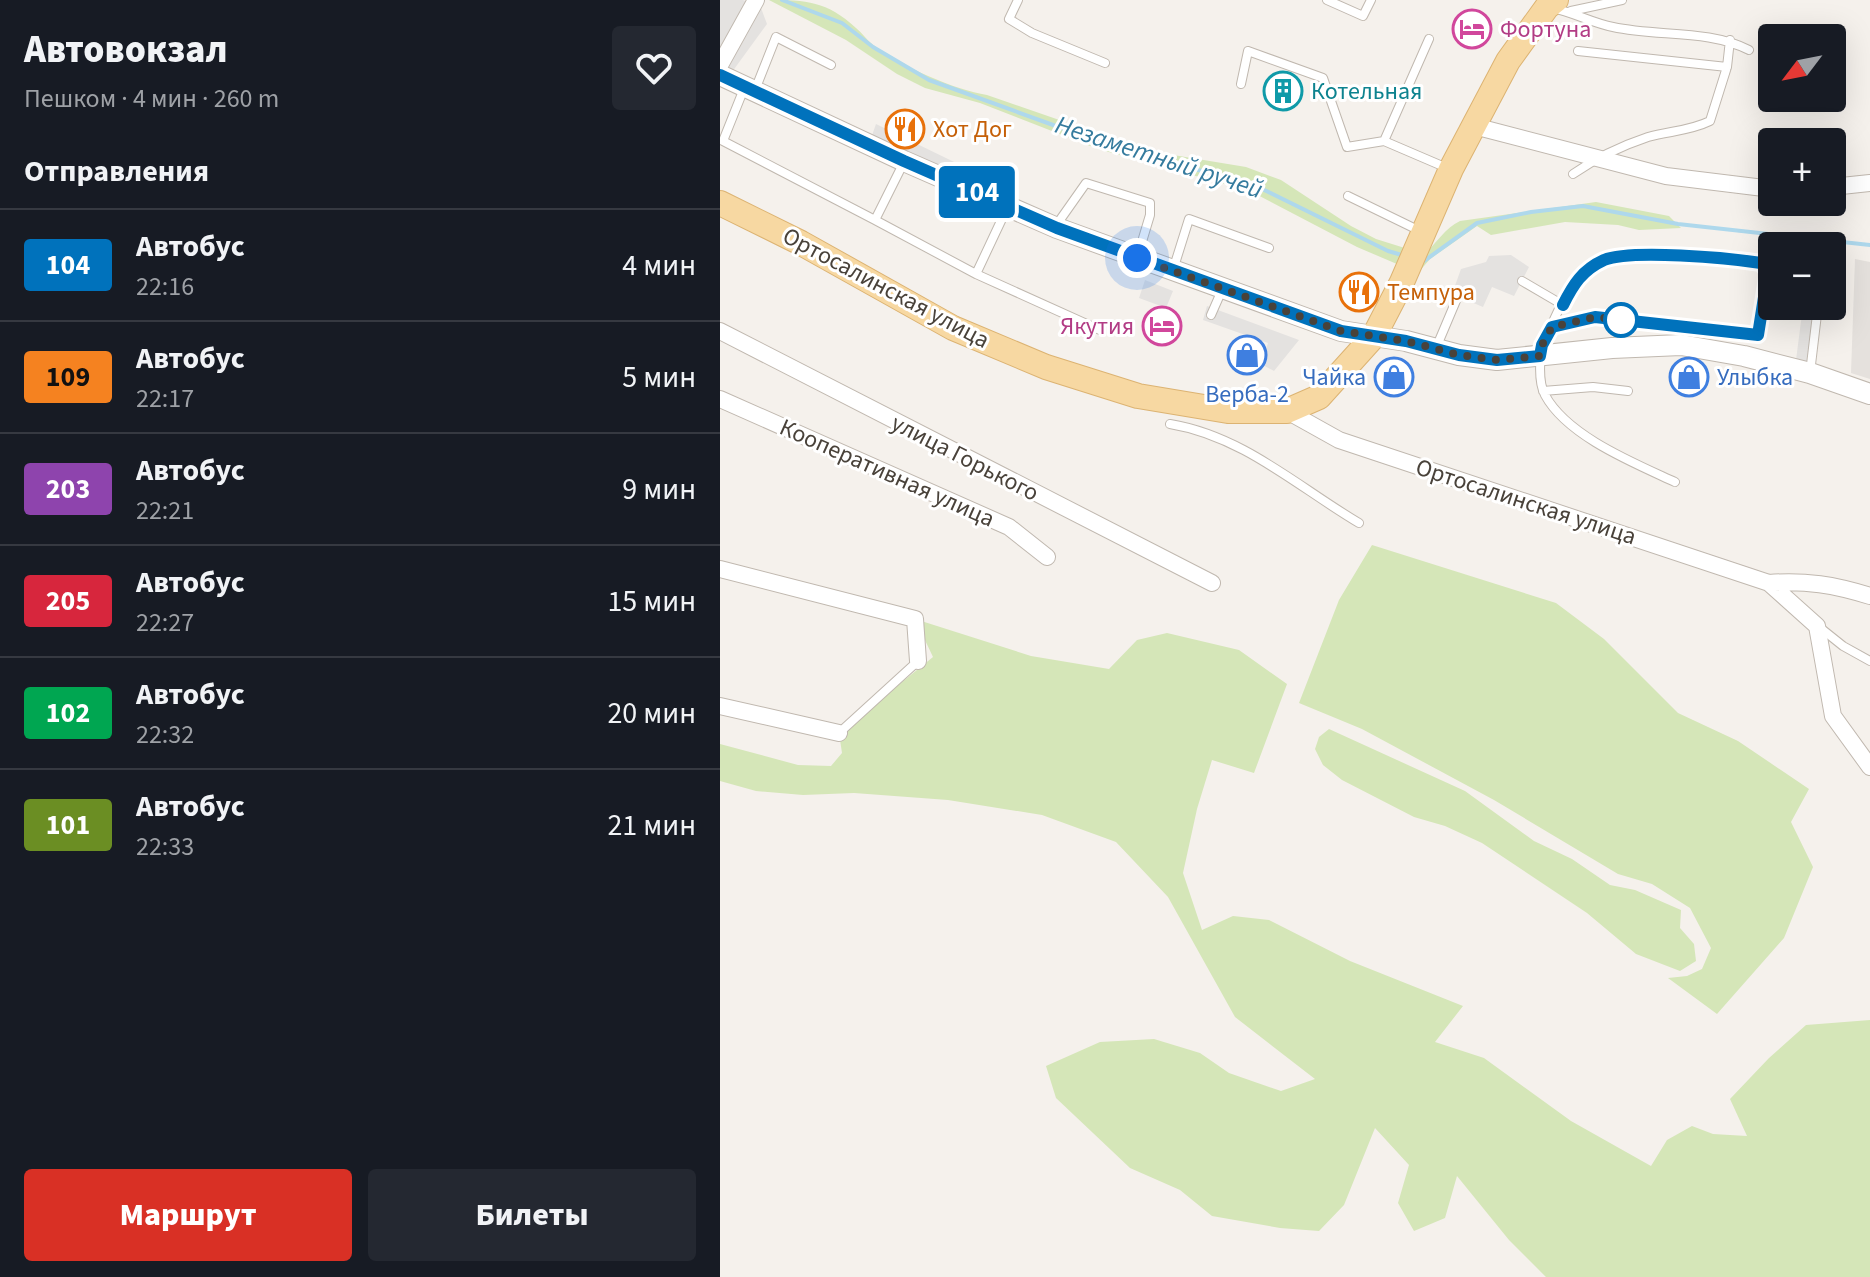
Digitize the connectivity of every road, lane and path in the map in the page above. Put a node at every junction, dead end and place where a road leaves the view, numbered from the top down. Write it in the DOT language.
graph roads {
  1 [pos="1018,0"];
  2 [pos="1327,0"];
  3 [pos="1371,0"];
  4 [pos="1622,0"];
  5 [pos="754,3"];
  6 [pos="1558,6"];
  7 [pos="1429,39"];
  8 [pos="1730,40"];
  9 [pos="1749,50"];
  10 [pos="1578,51"];
  11 [pos="1105,63"];
  12 [pos="720,65"];
  13 [pos="831,65"];
  14 [pos="1727,67"];
  15 [pos="720,75"];
  16 [pos="1241,84"];
  17 [pos="750,88"];
  18 [pos="1474,126"];
  19 [pos="1384,141"];
  20 [pos="1597,158"];
  21 [pos="904,161"];
  22 [pos="1451,169"];
  23 [pos="1573,174"];
  24 [pos="1870,183"];
  25 [pos="1846,186"];
  26 [pos="1758,187"];
  27 [pos="1348,196"];
  28 [pos="720,203"];
  29 [pos="1009,205"];
  30 [pos="875,220"];
  31 [pos="1055,227"];
  32 [pos="1420,241"];
  33 [pos="1269,248"];
  34 [pos="1137,258"];
  35 [pos="1173,271"];
  36 [pos="976,274"];
  37 [pos="1522,281"];
  38 [pos="1222,288"];
  39 [pos="1458,296"];
  40 [pos="1563,305"];
  41 [pos="1211,315"];
  42 [pos="1816,320"];
  43 [pos="1552,327"];
  44 [pos="1100,330"];
  45 [pos="720,331"];
  46 [pos="1374,336"];
  47 [pos="1436,348"];
  48 [pos="1540,356"];
  49 [pos="1810,373"];
  50 [pos="1543,391"];
  51 [pos="1628,391"];
  52 [pos="1870,394"];
  53 [pos="720,399"];
  54 [pos="1287,411"];
  55 [pos="1207,419"];
  56 [pos="1170,424"];
  57 [pos="1675,482"];
  58 [pos="1359,523"];
  59 [pos="1047,557"];
  60 [pos="720,569"];
  61 [pos="1212,583"];
  62 [pos="1769,583"];
  63 [pos="1870,596"];
  64 [pos="1817,626"];
  65 [pos="918,661"];
  66 [pos="1870,661"];
  67 [pos="720,706"];
  68 [pos="839,733"];
  69 [pos="1870,767"];
  1 -- 11 [label="lane"];
  2 -- 3 [label="lane"];
  4 -- 6 [label="lane"];
  5 -- 12 [label="street"];
  6 -- 8 [label="lane"];
  6 -- 18 [label="main road, Ортосалинская улица"];
  7 -- 19 [label="lane"];
  8 -- 9 [label="lane"];
  8 -- 14 [label="lane"];
  10 -- 14 [label="lane"];
  13 -- 17 [label="lane"];
  14 -- 20 [label="lane"];
  15 -- 17 [label="street"];
  16 -- 19 [label="lane"];
  17 -- 21 [label="street"];
  17 -- 30 [label="lane"];
  18 -- 20 [label="street"];
  18 -- 22 [label="main road, Ортосалинская улица"];
  19 -- 22 [label="lane"];
  20 -- 23 [label="lane"];
  20 -- 26 [label="street"];
  21 -- 29 [label="street"];
  21 -- 30 [label="lane"];
  22 -- 32 [label="main road, Ортосалинская улица"];
  24 -- 25 [label="street"];
  27 -- 32 [label="lane"];
  28 -- 55 [label="main road, Ортосалинская улица"];
  29 -- 31 [label="street"];
  29 -- 36 [label="lane"];
  30 -- 36 [label="lane"];
  31 -- 34 [label="street"];
  31 -- 34 [label="lane"];
  32 -- 46 [label="main road, Ортосалинская улица"];
  33 -- 35 [label="lane"];
  34 -- 35 [label="street"];
  35 -- 38 [label="street"];
  36 -- 44 [label="lane"];
  37 -- 40 [label="lane"];
  38 -- 41 [label="lane"];
  38 -- 46 [label="street"];
  39 -- 47 [label="lane"];
  40 -- 43 [label="lane"];
  40 -- 43 [label="lane"];
  42 -- 49 [label="lane"];
  43 -- 48 [label="lane"];
  45 -- 61 [label="street, улица Горького"];
  46 -- 47 [label="street"];
  46 -- 54 [label="main road, Ортосалинская улица"];
  47 -- 48 [label="street"];
  48 -- 49 [label="street"];
  48 -- 50 [label="lane"];
  49 -- 52 [label="street"];
  50 -- 51 [label="lane"];
  50 -- 57 [label="lane"];
  53 -- 59 [label="street, Кооперативная улица"];
  54 -- 55 [label="main road, Ортосалинская улица"];
  54 -- 62 [label="street, Ортосалинская улица"];
  55 -- 56 [label="lane"];
  55 -- 58 [label="lane"];
  60 -- 65 [label="street"];
  62 -- 63 [label="street, Ортосалинская улица"];
  62 -- 64 [label="street, Ортосалинская улица"];
  64 -- 66 [label="lane, Ортосалинская улица"];
  64 -- 69 [label="street"];
  65 -- 68 [label="lane"];
  67 -- 68 [label="street"];
}
